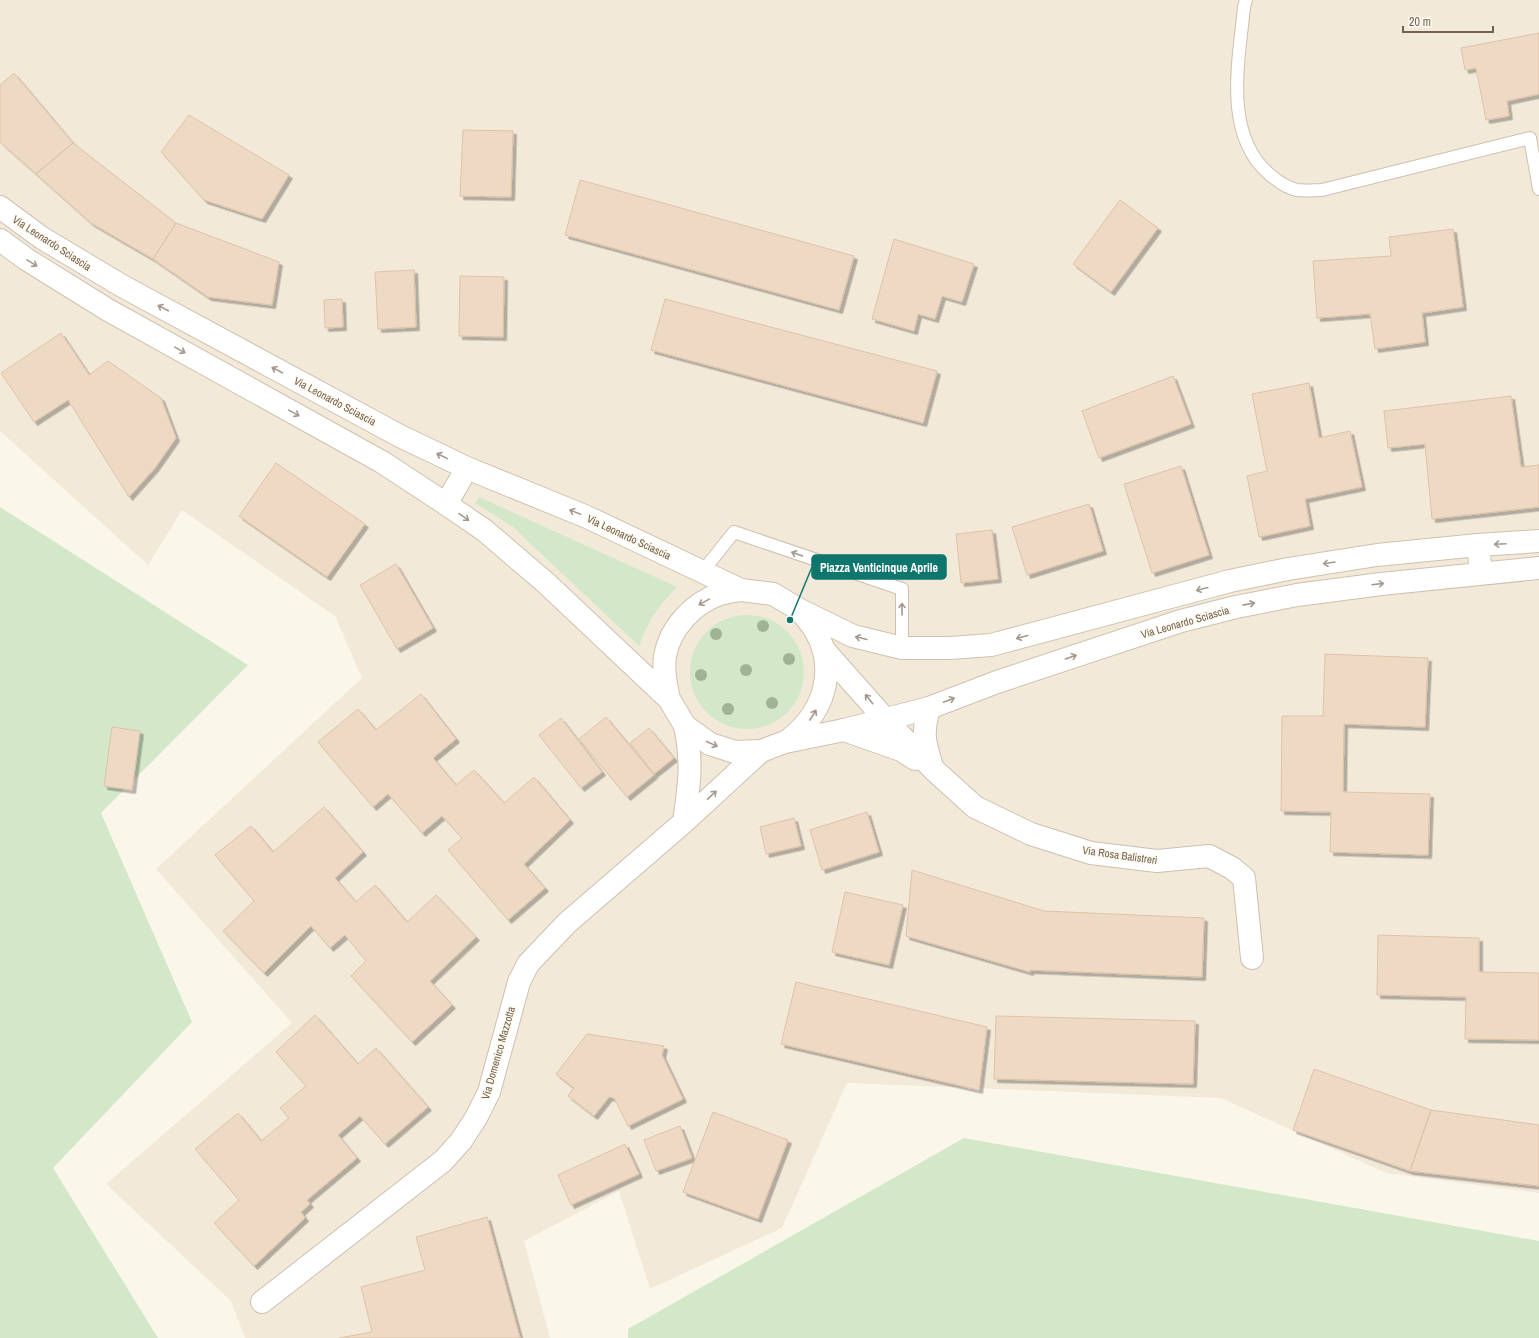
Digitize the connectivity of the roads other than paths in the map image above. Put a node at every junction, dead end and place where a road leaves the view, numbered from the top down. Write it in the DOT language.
graph roads {
  1 [pos="1246,0"];
  2 [pos="1539,189"];
  3 [pos="0,207"];
  4 [pos="0,240"];
  5 [pos="467,468"];
  6 [pos="446,504"];
  7 [pos="1539,541"];
  8 [pos="1478,545"];
  9 [pos="695,567"];
  10 [pos="1539,568"];
  11 [pos="1480,573"];
  12 [pos="741,590"];
  13 [pos="800,610"];
  14 [pos="907,648"];
  15 [pos="823,649"];
  16 [pos="669,700"];
  17 [pos="929,708"];
  18 [pos="885,719"];
  19 [pos="685,726"];
  20 [pos="844,730"];
  21 [pos="785,742"];
  22 [pos="761,751"];
  23 [pos="933,769"];
  24 [pos="684,822"];
  25 [pos="1252,958"];
  26 [pos="262,1302"];
  1 -- 2 [label="lane"];
  5 -- 3 [label="street, Via Leonardo Sciascia, one-way"];
  4 -- 6 [label="street, one-way"];
  5 -- 6 [label="street"];
  9 -- 5 [label="street, Via Leonardo Sciascia, one-way"];
  6 -- 16 [label="street, one-way"];
  7 -- 8 [label="street, one-way"];
  8 -- 11 [label="street"];
  8 -- 14 [label="street, one-way"];
  9 -- 12 [label="street, Via Leonardo Sciascia"];
  14 -- 9 [label="lane, one-way"];
  10 -- 11 [label="street, Via Leonardo Sciascia"];
  17 -- 11 [label="street, Via Leonardo Sciascia, one-way"];
  12 -- 13 [label="street"];
  12 -- 16 [label="street, one-way"];
  14 -- 13 [label="street, one-way"];
  13 -- 15 [label="street"];
  18 -- 15 [label="street, one-way"];
  21 -- 15 [label="street, one-way"];
  16 -- 19 [label="street"];
  17 -- 18 [label="street, Via Leonardo Sciascia"];
  17 -- 23 [label="street"];
  18 -- 20 [label="street, Via Leonardo Sciascia"];
  18 -- 23 [label="street"];
  19 -- 22 [label="street, one-way"];
  19 -- 24 [label="street"];
  20 -- 21 [label="street, Via Leonardo Sciascia"];
  20 -- 23 [label="street"];
  21 -- 22 [label="street"];
  24 -- 22 [label="street, Via Domenico Mazzotta, one-way"];
  23 -- 25 [label="street, Via Rosa Balistreri"];
  24 -- 26 [label="street, Via Domenico Mazzotta"];
}
